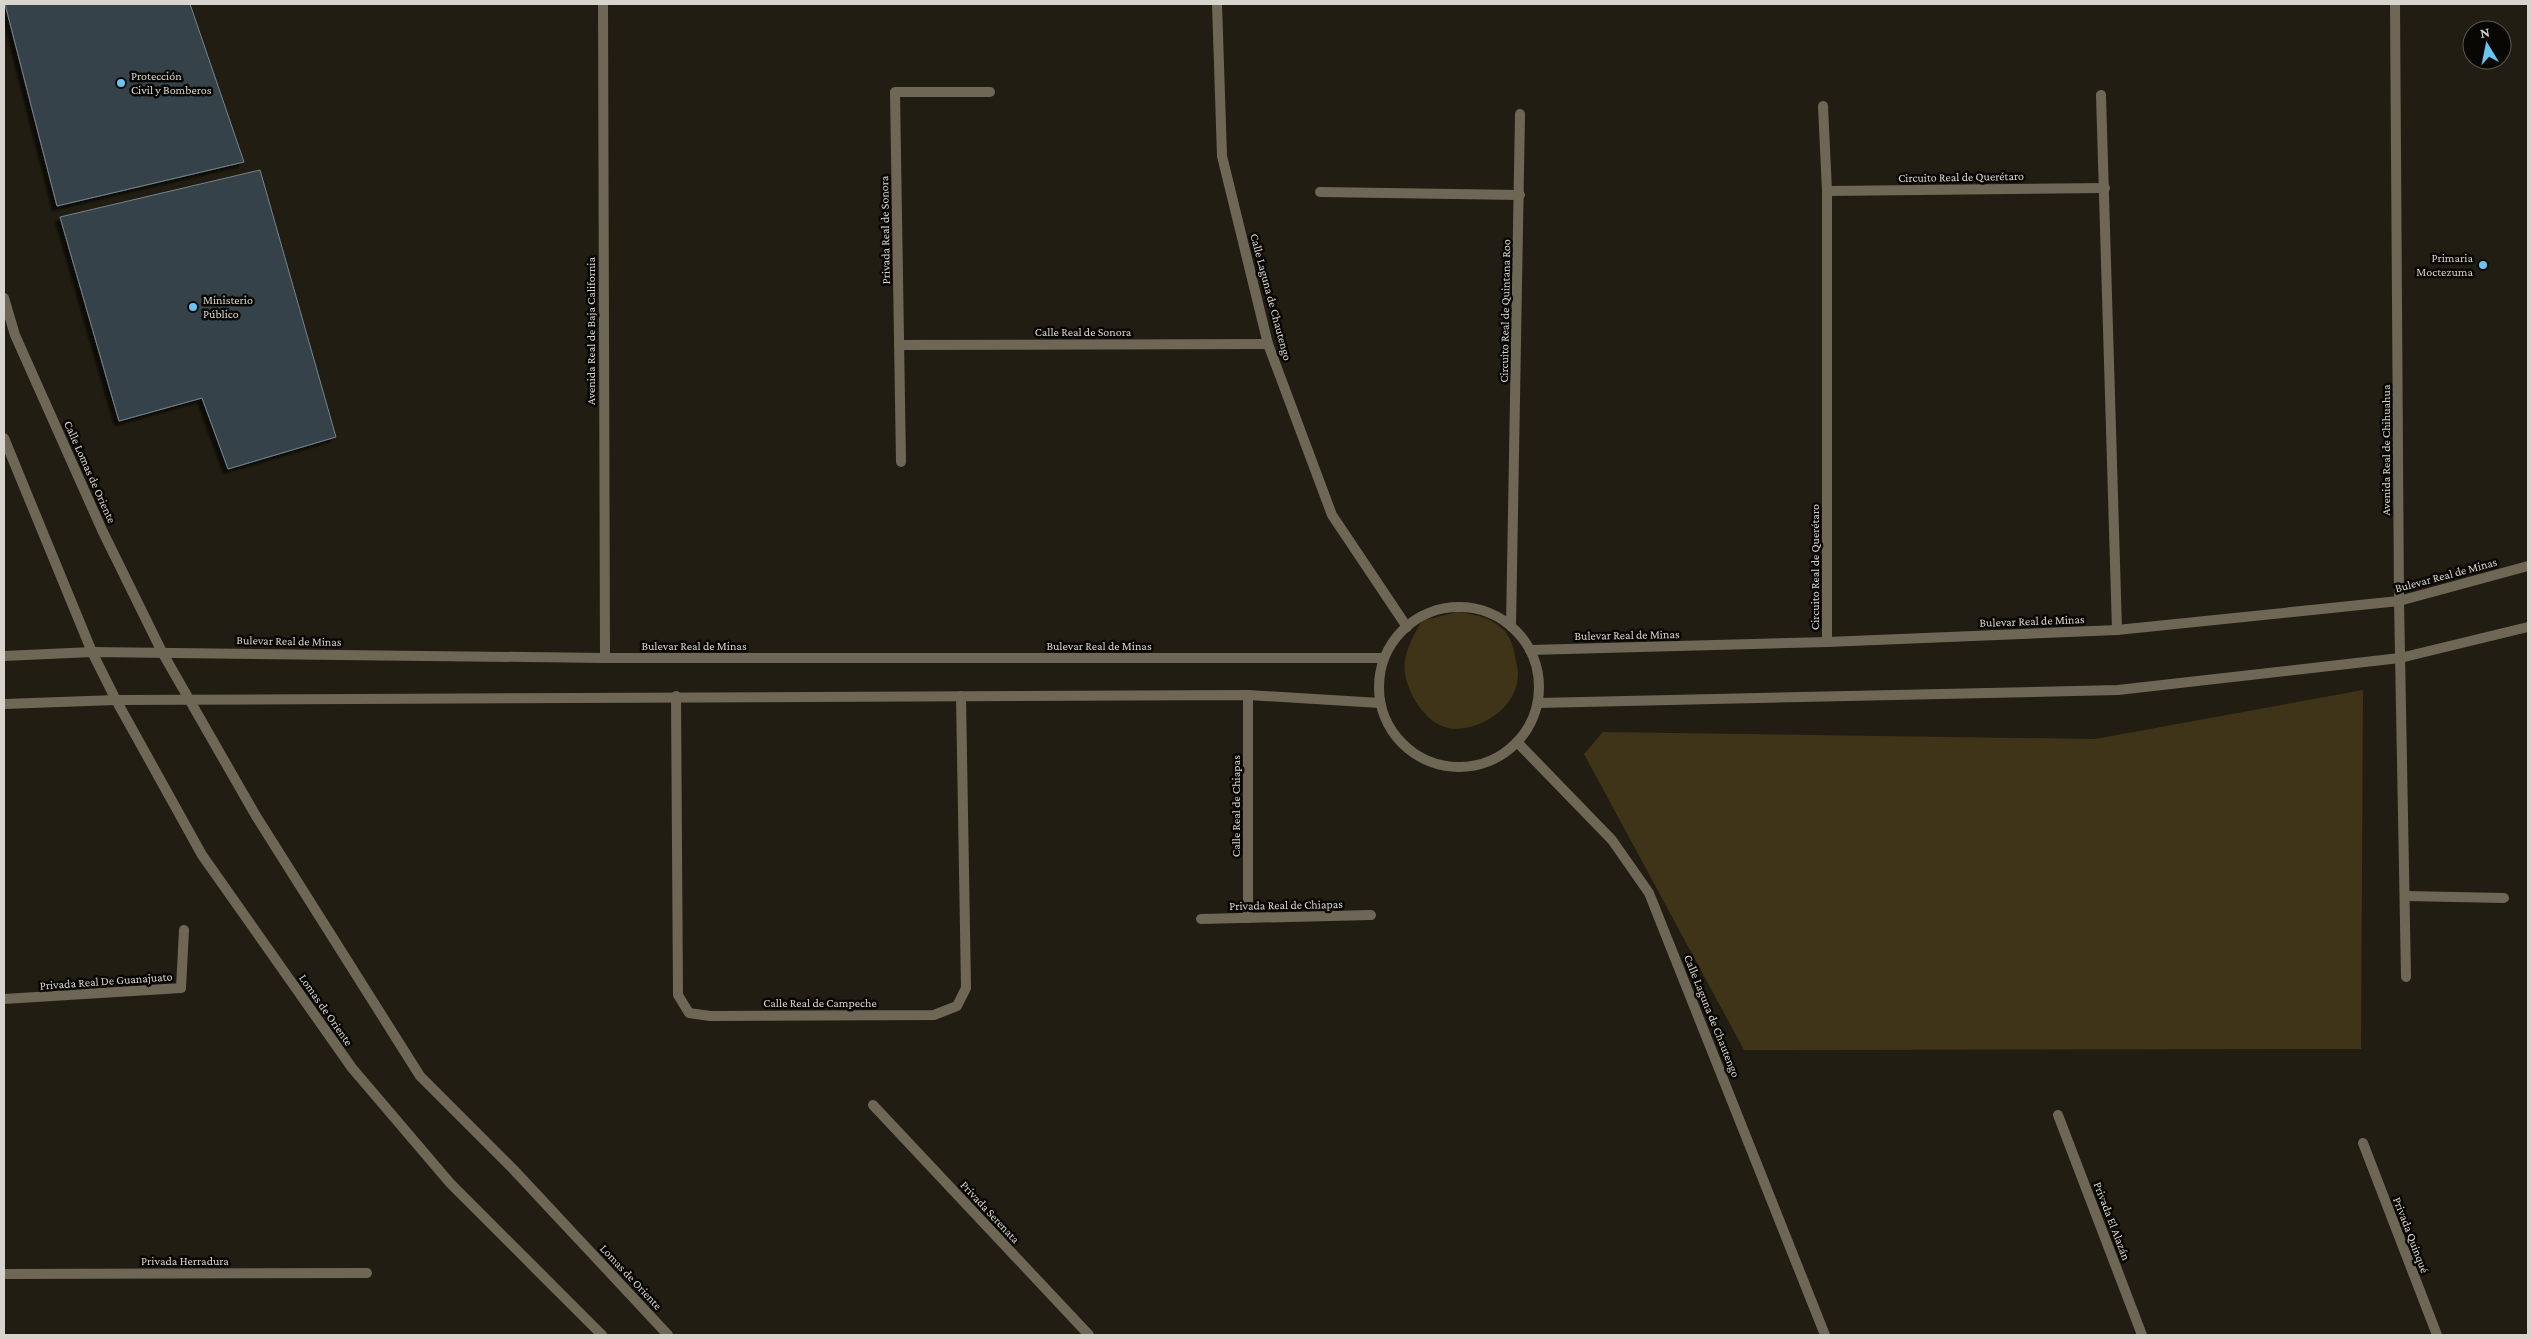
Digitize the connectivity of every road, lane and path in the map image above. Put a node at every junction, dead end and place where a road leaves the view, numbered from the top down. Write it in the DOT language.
graph roads {
  1 [pos="603,4"];
  2 [pos="1216,4"];
  3 [pos="2395,4"];
  4 [pos="990,92"];
  5 [pos="2101,95"];
  6 [pos="1823,106"];
  7 [pos="1520,114"];
  8 [pos="2105,188"];
  9 [pos="1827,191"];
  10 [pos="1320,192"];
  11 [pos="1520,195"];
  12 [pos="4,298"];
  13 [pos="1268,344"];
  14 [pos="899,345"];
  15 [pos="4,438"];
  16 [pos="901,462"];
  17 [pos="2528,566"];
  18 [pos="2399,601"];
  19 [pos="1511,626"];
  20 [pos="1407,627"];
  21 [pos="2528,627"];
  22 [pos="2117,630"];
  23 [pos="1827,642"];
  24 [pos="1530,650"];
  25 [pos="92,652"];
  26 [pos="162,652"];
  27 [pos="4,656"];
  28 [pos="605,658"];
  29 [pos="1384,658"];
  30 [pos="2400,658"];
  31 [pos="1248,695"];
  32 [pos="676,696"];
  33 [pos="961,696"];
  34 [pos="116,700"];
  35 [pos="190,700"];
  36 [pos="1380,703"];
  37 [pos="1538,703"];
  38 [pos="4,704"];
  39 [pos="1518,742"];
  40 [pos="2404,896"];
  41 [pos="2504,898"];
  42 [pos="1371,915"];
  43 [pos="1248,918"];
  44 [pos="1201,919"];
  45 [pos="184,930"];
  46 [pos="2406,977"];
  47 [pos="4,999"];
  48 [pos="873,1105"];
  49 [pos="2058,1115"];
  50 [pos="2363,1144"];
  51 [pos="367,1273"];
  52 [pos="4,1274"];
  53 [pos="602,1335"];
  54 [pos="668,1335"];
  55 [pos="1089,1335"];
  56 [pos="1825,1335"];
  57 [pos="2142,1335"];
  58 [pos="2437,1335"];
  1 -- 28 [label="street, Avenida Real de Baja California"];
  2 -- 13 [label="street, Calle Laguna de Chautengo"];
  3 -- 18 [label="street, Avenida Real de Chihuahua"];
  4 -- 14 [label="street, Privada Real de Sonora"];
  5 -- 8 [label="street"];
  6 -- 9 [label="street"];
  7 -- 11 [label="street, Circuito Real de Quintana Roo"];
  8 -- 9 [label="street, Circuito Real de Querétaro"];
  8 -- 22 [label="street"];
  9 -- 23 [label="street, Circuito Real de Querétaro"];
  10 -- 11 [label="street"];
  11 -- 19 [label="street, Circuito Real de Quintana Roo"];
  12 -- 26 [label="street, Calle Lomas de Oriente"];
  13 -- 14 [label="street, Calle Real de Sonora"];
  13 -- 20 [label="street, Calle Laguna de Chautengo"];
  14 -- 16 [label="street, Privada Real de Sonora"];
  15 -- 25 [label="street"];
  17 -- 18 [label="street, Bulevar Real de Minas"];
  18 -- 22 [label="street, Bulevar Real de Minas"];
  18 -- 30 [label="street, Avenida Real de Chihuahua"];
  19 -- 20 [label="street"];
  19 -- 24 [label="street"];
  20 -- 29 [label="street"];
  21 -- 30 [label="street"];
  22 -- 23 [label="street, Bulevar Real de Minas"];
  23 -- 24 [label="street, Bulevar Real de Minas"];
  24 -- 37 [label="street"];
  25 -- 26 [label="street, Bulevar Real de Minas"];
  25 -- 27 [label="street, Bulevar Real de Minas"];
  25 -- 34 [label="street, Lomas de Oriente"];
  26 -- 28 [label="street, Bulevar Real de Minas"];
  26 -- 35 [label="street, Lomas de Oriente"];
  28 -- 29 [label="street, Bulevar Real de Minas"];
  29 -- 36 [label="street"];
  30 -- 37 [label="street"];
  30 -- 40 [label="street, Avenida Real de Chihuahua"];
  31 -- 33 [label="street"];
  31 -- 36 [label="street"];
  31 -- 43 [label="street, Calle Real de Chiapas"];
  32 -- 33 [label="street"];
  32 -- 33 [label="street, Calle Real de Campeche"];
  32 -- 35 [label="street"];
  34 -- 35 [label="street"];
  34 -- 38 [label="street"];
  34 -- 53 [label="street, Lomas de Oriente"];
  35 -- 54 [label="street, Lomas de Oriente"];
  36 -- 39 [label="street"];
  37 -- 39 [label="street"];
  39 -- 56 [label="street, Calle Laguna de Chautengo"];
  40 -- 41 [label="street"];
  40 -- 46 [label="street, Avenida Real de Chihuahua"];
  42 -- 43 [label="street, Privada Real de Chiapas"];
  43 -- 44 [label="street, Privada Real de Chiapas"];
  45 -- 47 [label="street, Privada Real De Guanajuato"];
  48 -- 55 [label="street, Privada Serenata"];
  49 -- 57 [label="street, Privada El Alazán"];
  50 -- 58 [label="street, Privada Quinqué"];
  51 -- 52 [label="street, Privada Herradura"];
}
